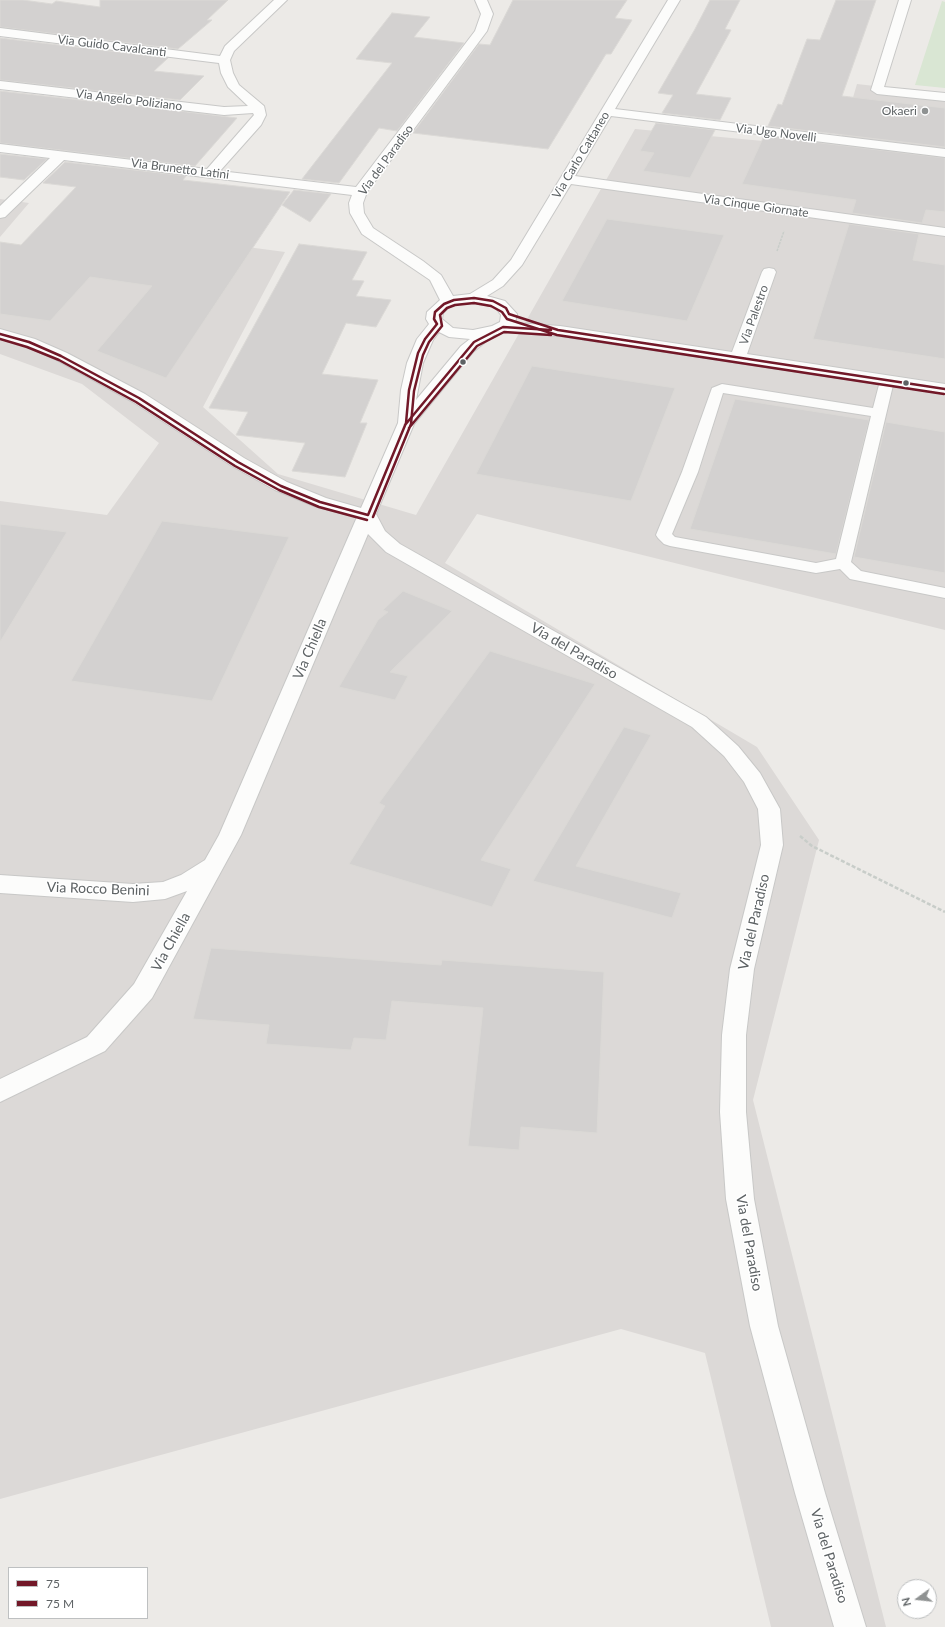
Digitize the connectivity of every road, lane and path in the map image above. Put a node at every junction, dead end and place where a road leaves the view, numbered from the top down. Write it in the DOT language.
graph roads {
  1 [pos="281,0"];
  2 [pos="481,0"];
  3 [pos="674,0"];
  4 [pos="905,0"];
  5 [pos="0,32"];
  6 [pos="224,60"];
  7 [pos="0,85"];
  8 [pos="945,97"];
  9 [pos="259,109"];
  10 [pos="606,112"];
  11 [pos="0,148"];
  12 [pos="945,153"];
  13 [pos="61,155"];
  14 [pos="211,173"];
  15 [pos="567,179"];
  16 [pos="360,192"];
  17 [pos="791,211"];
  18 [pos="0,214"];
  19 [pos="945,232"];
  20 [pos="769,272"];
  21 [pos="474,298"];
  22 [pos="448,302"];
  23 [pos="506,321"];
  24 [pos="437,324"];
  25 [pos="0,334"];
  26 [pos="487,334"];
  27 [pos="738,358"];
  28 [pos="887,381"];
  29 [pos="945,390"];
  30 [pos="879,413"];
  31 [pos="406,423"];
  32 [pos="368,515"];
  33 [pos="843,564"];
  34 [pos="945,593"];
  35 [pos="769,809"];
  36 [pos="214,866"];
  37 [pos="0,884"];
  38 [pos="945,912"];
  39 [pos="0,1091"];
  40 [pos="850,1627"];
  1 -- 6 [label="street"];
  2 -- 16 [label="street, Via del Paradiso"];
  3 -- 10 [label="street, Via Carlo Cattaneo"];
  4 -- 8 [label="street"];
  5 -- 6 [label="street, Via Guido Cavalcanti"];
  6 -- 9 [label="street"];
  7 -- 9 [label="street, Via Angelo Poliziano"];
  9 -- 14 [label="street"];
  10 -- 12 [label="street, Via Ugo Novelli"];
  10 -- 15 [label="street, Via Carlo Cattaneo"];
  11 -- 13 [label="street, Via Brunetto Latini"];
  13 -- 14 [label="street, Via Brunetto Latini"];
  13 -- 18 [label="street"];
  14 -- 16 [label="street, Via Brunetto Latini"];
  15 -- 17 [label="street, Via Cinque Giornate"];
  15 -- 21 [label="street, Via Carlo Cattaneo"];
  16 -- 22 [label="street, Via del Paradiso"];
  17 -- 19 [label="street, Via Cinque Giornate"];
  17 -- 20 [label="path"];
  20 -- 27 [label="street, Via Palestro"];
  21 -- 22 [label="street"];
  21 -- 23 [label="street"];
  22 -- 24 [label="street"];
  23 -- 26 [label="street"];
  23 -- 27 [label="street, Via Palestro"];
  24 -- 26 [label="street"];
  24 -- 31 [label="street"];
  25 -- 32 [label="street"];
  26 -- 31 [label="street"];
  27 -- 28 [label="street, Via Palestro"];
  28 -- 29 [label="street, Via Palestro"];
  28 -- 30 [label="lane"];
  30 -- 33 [label="lane"];
  30 -- 33 [label="lane"];
  31 -- 32 [label="street"];
  32 -- 35 [label="street, Via del Paradiso"];
  32 -- 36 [label="street, Via Chiella"];
  33 -- 34 [label="lane"];
  35 -- 38 [label="path"];
  35 -- 40 [label="street, Via del Paradiso"];
  36 -- 37 [label="street, Via Rocco Benini"];
  36 -- 39 [label="street, Via Chiella"];
}
